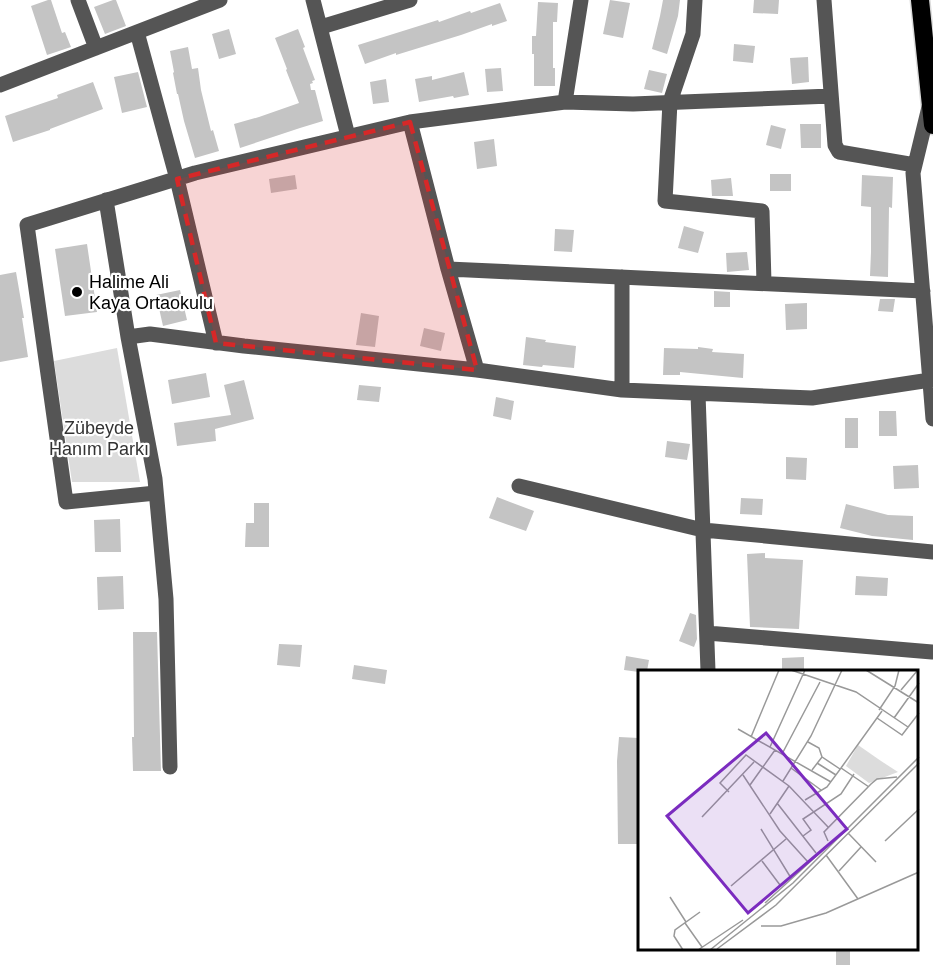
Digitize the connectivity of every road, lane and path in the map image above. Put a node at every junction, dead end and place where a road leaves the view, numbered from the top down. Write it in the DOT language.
graph roads {
  1 [pos="78,0"];
  2 [pos="220,0"];
  3 [pos="313,0"];
  4 [pos="410,0"];
  5 [pos="581,0"];
  6 [pos="695,0"];
  7 [pos="824,0"];
  8 [pos="920,0"];
  9 [pos="194,5"];
  10 [pos="321,27"];
  11 [pos="137,32"];
  12 [pos="96,48"];
  13 [pos="0,85"];
  14 [pos="831,96"];
  15 [pos="565,102"];
  16 [pos="670,102"];
  17 [pos="931,102"];
  18 [pos="410,122"];
  19 [pos="933,125"];
  20 [pos="348,136"];
  21 [pos="915,165"];
  22 [pos="177,179"];
  23 [pos="106,200"];
  24 [pos="448,269"];
  25 [pos="622,277"];
  26 [pos="764,284"];
  27 [pos="923,291"];
  28 [pos="128,337"];
  29 [pos="216,343"];
  30 [pos="477,370"];
  31 [pos="930,380"];
  32 [pos="622,390"];
  33 [pos="698,394"];
  34 [pos="933,419"];
  35 [pos="519,486"];
  36 [pos="156,493"];
  37 [pos="703,530"];
  38 [pos="933,552"];
  39 [pos="707,633"];
  40 [pos="932,652"];
  41 [pos="708,670"];
  42 [pos="170,767"];
  1 -- 12 [label="street"];
  2 -- 9 [label="street"];
  3 -- 10 [label="street"];
  4 -- 10 [label="street"];
  5 -- 15 [label="street"];
  6 -- 16 [label="street"];
  7 -- 14 [label="street"];
  8 -- 17 [label="highway"];
  9 -- 11 [label="street"];
  10 -- 20 [label="street"];
  11 -- 12 [label="street"];
  11 -- 22 [label="street"];
  12 -- 13 [label="street"];
  14 -- 16 [label="street"];
  14 -- 21 [label="street"];
  15 -- 16 [label="street"];
  15 -- 18 [label="street"];
  16 -- 26 [label="street"];
  17 -- 19 [label="highway"];
  17 -- 21 [label="street"];
  18 -- 20 [label="street"];
  18 -- 24 [label="street"];
  20 -- 22 [label="street"];
  21 -- 27 [label="street"];
  22 -- 23 [label="street"];
  22 -- 29 [label="street"];
  23 -- 28 [label="street"];
  23 -- 36 [label="street"];
  24 -- 25 [label="street"];
  24 -- 30 [label="street"];
  25 -- 26 [label="street"];
  25 -- 32 [label="street"];
  26 -- 27 [label="street"];
  27 -- 31 [label="street"];
  28 -- 29 [label="street"];
  28 -- 36 [label="street"];
  29 -- 30 [label="street"];
  30 -- 32 [label="street"];
  31 -- 33 [label="street"];
  31 -- 34 [label="street"];
  32 -- 33 [label="street"];
  33 -- 37 [label="street"];
  35 -- 37 [label="street"];
  36 -- 42 [label="street"];
  37 -- 38 [label="street"];
  37 -- 39 [label="street"];
  39 -- 40 [label="street"];
  39 -- 41 [label="street"];
}
